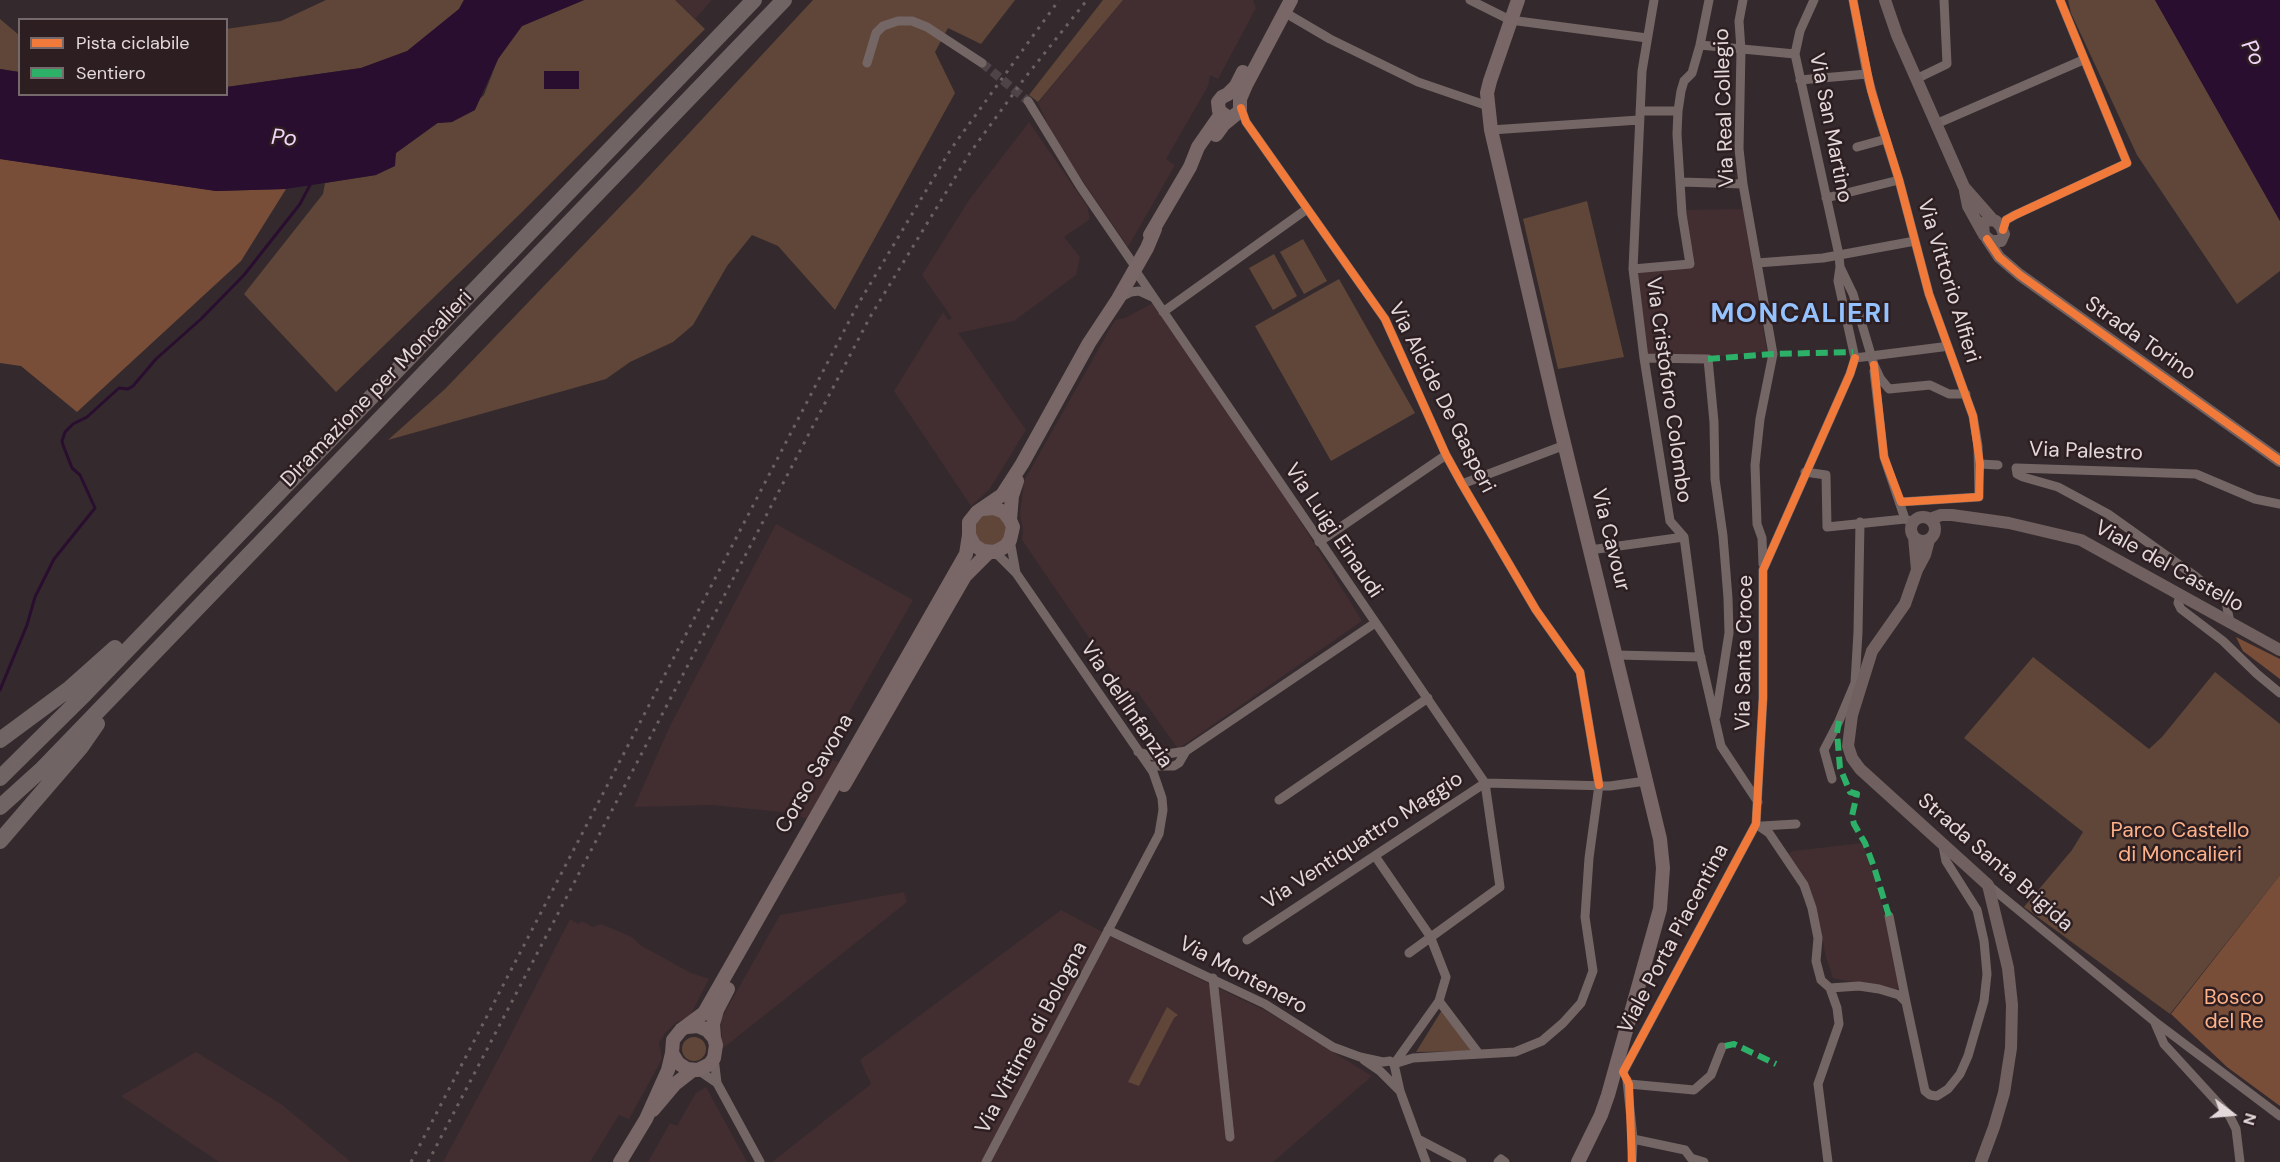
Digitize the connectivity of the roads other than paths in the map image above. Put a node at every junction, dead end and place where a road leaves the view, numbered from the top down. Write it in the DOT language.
graph roads {
  1 [pos="753,0"];
  2 [pos="784,0"];
  3 [pos="1470,0"];
  4 [pos="1518,0"];
  5 [pos="1654,0"];
  6 [pos="1709,0"];
  7 [pos="1743,0"];
  8 [pos="1814,0"];
  9 [pos="1853,0"];
  10 [pos="1885,0"];
  11 [pos="1944,0"];
  12 [pos="2060,0"];
  13 [pos="1285,4"];
  14 [pos="1510,20"];
  15 [pos="1647,38"];
  16 [pos="1700,45"];
  17 [pos="1742,50"];
  18 [pos="1795,54"];
  19 [pos="2083,60"];
  20 [pos="867,63"];
  21 [pos="982,63"];
  22 [pos="1867,74"];
  23 [pos="1916,79"];
  24 [pos="1800,80"];
  25 [pos="1028,101"];
  26 [pos="1488,106"];
  27 [pos="1234,110"];
  28 [pos="1678,111"];
  29 [pos="1640,116"];
  30 [pos="1936,124"];
  31 [pos="1491,130"];
  32 [pos="1886,139"];
  33 [pos="1857,147"];
  34 [pos="1899,180"];
  35 [pos="1682,182"];
  36 [pos="1743,184"];
  37 [pos="1964,187"];
  38 [pos="1826,198"];
  39 [pos="1307,209"];
  40 [pos="1998,227"];
  41 [pos="1985,237"];
  42 [pos="1916,241"];
  43 [pos="1839,255"];
  44 [pos="1758,263"];
  45 [pos="1133,266"];
  46 [pos="1840,267"];
  47 [pos="2011,267"];
  48 [pos="1633,270"];
  49 [pos="1154,298"];
  50 [pos="1118,299"];
  51 [pos="1163,312"];
  52 [pos="1102,320"];
  53 [pos="1947,345"];
  54 [pos="1855,357"];
  55 [pos="1644,358"];
  56 [pos="1873,361"];
  57 [pos="1966,394"];
  58 [pos="1565,445"];
  59 [pos="1446,455"];
  60 [pos="2280,461"];
  61 [pos="1023,464"];
  62 [pos="1980,464"];
  63 [pos="2007,466"];
  64 [pos="1805,472"];
  65 [pos="1462,484"];
  66 [pos="1901,502"];
  67 [pos="2280,504"];
  68 [pos="983,509"];
  69 [pos="1010,520"];
  70 [pos="1909,521"];
  71 [pos="1860,522"];
  72 [pos="1932,529"];
  73 [pos="969,535"];
  74 [pos="1684,537"];
  75 [pos="1914,537"];
  76 [pos="1010,540"];
  77 [pos="1319,542"];
  78 [pos="1590,550"];
  79 [pos="992,552"];
  80 [pos="1763,570"];
  81 [pos="1917,570"];
  82 [pos="1016,573"];
  83 [pos="2180,595"];
  84 [pos="174,601"];
  85 [pos="1375,623"];
  86 [pos="2230,623"];
  87 [pos="2280,650"];
  88 [pos="1616,655"];
  89 [pos="1701,657"];
  90 [pos="130,678"];
  91 [pos="1858,685"];
  92 [pos="2280,693"];
  93 [pos="1428,698"];
  94 [pos="1715,720"];
  95 [pos="0,740"];
  96 [pos="1186,751"];
  97 [pos="1138,752"];
  98 [pos="1149,766"];
  99 [pos="0,778"];
  100 [pos="1832,779"];
  101 [pos="1646,781"];
  102 [pos="1485,783"];
  103 [pos="1599,785"];
  104 [pos="1279,800"];
  105 [pos="1758,802"];
  106 [pos="0,807"];
  107 [pos="1796,824"];
  108 [pos="1763,828"];
  109 [pos="0,841"];
  110 [pos="1943,846"];
  111 [pos="1375,856"];
  112 [pos="1988,885"];
  113 [pos="1889,916"];
  114 [pos="1108,930"];
  115 [pos="1430,936"];
  116 [pos="1247,939"];
  117 [pos="1408,954"];
  118 [pos="1214,978"];
  119 [pos="1830,988"];
  120 [pos="1439,1001"];
  121 [pos="1906,1002"];
  122 [pos="2154,1021"];
  123 [pos="687,1027"];
  124 [pos="714,1038"];
  125 [pos="1722,1047"];
  126 [pos="672,1053"];
  127 [pos="1479,1054"];
  128 [pos="714,1058"];
  129 [pos="1395,1067"];
  130 [pos="695,1070"];
  131 [pos="1383,1070"];
  132 [pos="1619,1071"];
  133 [pos="717,1083"];
  134 [pos="1629,1084"];
  135 [pos="1400,1091"];
  136 [pos="2280,1116"];
  137 [pos="646,1119"];
  138 [pos="1230,1137"];
  139 [pos="1418,1139"];
  140 [pos="1633,1139"];
  141 [pos="621,1162"];
  142 [pos="760,1162"];
  143 [pos="986,1162"];
  144 [pos="1426,1162"];
  145 [pos="1462,1162"];
  146 [pos="1498,1162"];
  147 [pos="1505,1162"];
  148 [pos="1578,1162"];
  149 [pos="1632,1162"];
  150 [pos="1704,1162"];
  151 [pos="1828,1162"];
  152 [pos="1981,1162"];
  153 [pos="2240,1162"];
  1 -- 84 [label="highway, Diramazione per Moncalieri"];
  2 -- 90 [label="highway, Diramazione per Moncalieri"];
  3 -- 14 [label="street"];
  4 -- 14 [label="main road, Via Cavour"];
  5 -- 15 [label="street, Via Cristoforo Colombo"];
  6 -- 16 [label="street"];
  7 -- 17 [label="street, Via Real Collegio"];
  8 -- 18 [label="street, Via San Martino"];
  9 -- 22 [label="street, Via Vittorio Alfieri"];
  10 -- 23 [label="street, Strada Torino"];
  11 -- 23 [label="street"];
  12 -- 19 [label="street"];
  13 -- 26 [label="street"];
  13 -- 27 [label="main road"];
  14 -- 15 [label="street"];
  14 -- 26 [label="main road, Via Cavour"];
  15 -- 29 [label="street, Via Cristoforo Colombo"];
  16 -- 17 [label="street"];
  16 -- 28 [label="street"];
  17 -- 18 [label="street"];
  17 -- 36 [label="street, Via Real Collegio"];
  18 -- 24 [label="street, Via San Martino"];
  19 -- 30 [label="street"];
  19 -- 40 [label="street"];
  20 -- 21 [label="street"];
  22 -- 24 [label="street"];
  22 -- 32 [label="street, Via Vittorio Alfieri"];
  23 -- 30 [label="street, Strada Torino"];
  24 -- 38 [label="street, Via San Martino"];
  25 -- 45 [label="street, Via Luigi Einaudi"];
  26 -- 31 [label="main road, Via Cavour"];
  27 -- 39 [label="street, Via Alcide De Gasperi"];
  27 -- 45 [label="main road"];
  28 -- 29 [label="street"];
  28 -- 35 [label="street"];
  29 -- 31 [label="street"];
  29 -- 48 [label="street, Via Cristoforo Colombo"];
  30 -- 37 [label="street, Strada Torino"];
  31 -- 58 [label="main road, Via Cavour"];
  32 -- 33 [label="street"];
  32 -- 34 [label="street, Via Vittorio Alfieri"];
  34 -- 38 [label="street"];
  34 -- 42 [label="street, Via Vittorio Alfieri"];
  35 -- 36 [label="street"];
  35 -- 48 [label="street"];
  36 -- 44 [label="street, Via Real Collegio"];
  37 -- 40 [label="street, Strada Torino"];
  37 -- 41 [label="street, Strada Torino"];
  38 -- 43 [label="street, Via San Martino"];
  39 -- 51 [label="street"];
  39 -- 59 [label="street, Via Alcide De Gasperi"];
  40 -- 41 [label="street"];
  40 -- 41 [label="street"];
  40 -- 47 [label="street, Strada Torino"];
  41 -- 47 [label="street, Strada Torino"];
  42 -- 43 [label="street"];
  42 -- 53 [label="street, Via Vittorio Alfieri"];
  43 -- 44 [label="street"];
  43 -- 46 [label="street, Via San Martino"];
  44 -- 80 [label="street, Via Real Collegio"];
  45 -- 49 [label="street, Via Luigi Einaudi"];
  45 -- 50 [label="main road"];
  45 -- 52 [label="main road"];
  46 -- 54 [label="street, Via San Martino"];
  46 -- 56 [label="street"];
  47 -- 60 [label="street, Strada Torino"];
  48 -- 55 [label="street, Via Cristoforo Colombo"];
  49 -- 50 [label="street"];
  49 -- 51 [label="street, Via Luigi Einaudi"];
  50 -- 52 [label="main road"];
  51 -- 77 [label="street, Via Luigi Einaudi"];
  52 -- 61 [label="main road"];
  53 -- 56 [label="street"];
  53 -- 57 [label="street, Via Vittorio Alfieri"];
  54 -- 56 [label="street"];
  54 -- 64 [label="street, Via Santa Croce"];
  55 -- 74 [label="street, Via Cristoforo Colombo"];
  55 -- 94 [label="street"];
  56 -- 57 [label="street"];
  56 -- 66 [label="street"];
  57 -- 62 [label="street, Via Vittorio Alfieri"];
  58 -- 65 [label="street"];
  58 -- 78 [label="main road, Via Cavour"];
  59 -- 65 [label="street, Via Alcide De Gasperi"];
  59 -- 77 [label="street"];
  61 -- 68 [label="main road"];
  61 -- 69 [label="main road"];
  62 -- 63 [label="street, Via Palestro"];
  62 -- 66 [label="street, Via Vittorio Alfieri"];
  63 -- 67 [label="street, Via Palestro"];
  63 -- 86 [label="street, Via Palestro"];
  64 -- 71 [label="street"];
  64 -- 80 [label="street, Via Santa Croce"];
  65 -- 103 [label="street, Via Alcide De Gasperi"];
  66 -- 70 [label="street"];
  68 -- 69 [label="main road"];
  68 -- 73 [label="main road"];
  69 -- 76 [label="main road"];
  70 -- 71 [label="street"];
  70 -- 72 [label="street, Viale del Castello"];
  70 -- 75 [label="street, Strada Santa Brigida"];
  71 -- 91 [label="street"];
  72 -- 75 [label="street"];
  72 -- 81 [label="street, Strada Santa Brigida"];
  72 -- 83 [label="street, Viale del Castello"];
  73 -- 79 [label="main road"];
  73 -- 123 [label="main road, Corso Savona"];
  74 -- 78 [label="street"];
  74 -- 89 [label="street, Via Cristoforo Colombo"];
  75 -- 81 [label="street, Strada Santa Brigida"];
  76 -- 79 [label="main road"];
  76 -- 82 [label="street, Via dell'Infanzia"];
  77 -- 85 [label="street, Via Luigi Einaudi"];
  78 -- 88 [label="main road, Via Cavour"];
  79 -- 82 [label="street, Via dell'Infanzia"];
  79 -- 124 [label="main road, Corso Savona"];
  80 -- 105 [label="street, Via Santa Croce"];
  81 -- 91 [label="street, Strada Santa Brigida"];
  82 -- 97 [label="street, Via dell'Infanzia"];
  83 -- 86 [label="street, Viale del Castello"];
  83 -- 92 [label="street"];
  84 -- 95 [label="highway"];
  84 -- 99 [label="highway, Diramazione per Moncalieri"];
  85 -- 93 [label="street, Via Luigi Einaudi"];
  85 -- 96 [label="street"];
  86 -- 87 [label="street, Viale del Castello"];
  88 -- 89 [label="street"];
  88 -- 101 [label="main road, Via Cavour"];
  89 -- 94 [label="street, Via Cristoforo Colombo"];
  90 -- 106 [label="highway, Diramazione per Moncalieri"];
  90 -- 109 [label="highway"];
  91 -- 100 [label="street"];
  91 -- 110 [label="street, Strada Santa Brigida"];
  93 -- 102 [label="street, Via Luigi Einaudi"];
  93 -- 104 [label="street"];
  94 -- 105 [label="street, Via Cristoforo Colombo"];
  96 -- 97 [label="street"];
  96 -- 98 [label="street"];
  97 -- 98 [label="street, Via dell'Infanzia"];
  98 -- 114 [label="street, Via dell'Infanzia"];
  101 -- 103 [label="street, Via Ventiquattro Maggio"];
  101 -- 132 [label="main road, Via Cavour"];
  102 -- 103 [label="street, Via Ventiquattro Maggio"];
  102 -- 111 [label="street, Via Ventiquattro Maggio"];
  102 -- 115 [label="street"];
  103 -- 127 [label="street, Via Alcide De Gasperi"];
  105 -- 108 [label="street, Via Santa Croce"];
  107 -- 108 [label="street"];
  108 -- 119 [label="street"];
  108 -- 132 [label="street, Viale Porta Piacentina"];
  110 -- 112 [label="street, Strada Santa Brigida"];
  110 -- 121 [label="street"];
  111 -- 115 [label="street"];
  111 -- 116 [label="street, Via Ventiquattro Maggio"];
  112 -- 122 [label="street, Strada Santa Brigida"];
  112 -- 152 [label="street"];
  113 -- 121 [label="street"];
  114 -- 118 [label="street, Via Montenero"];
  114 -- 143 [label="street, Via Vittime di Bologna"];
  115 -- 117 [label="street"];
  115 -- 120 [label="street"];
  118 -- 131 [label="street, Via Montenero"];
  118 -- 138 [label="street"];
  119 -- 121 [label="street"];
  119 -- 151 [label="street"];
  120 -- 127 [label="street"];
  120 -- 129 [label="street"];
  122 -- 136 [label="street, Strada Santa Brigida"];
  122 -- 153 [label="street"];
  123 -- 124 [label="main road"];
  123 -- 126 [label="main road"];
  124 -- 128 [label="main road"];
  125 -- 134 [label="street"];
  126 -- 130 [label="main road"];
  126 -- 137 [label="main road"];
  127 -- 129 [label="street, Via Alcide De Gasperi"];
  128 -- 130 [label="main road"];
  128 -- 133 [label="street"];
  129 -- 131 [label="street, Via Montenero"];
  129 -- 131 [label="street"];
  129 -- 135 [label="street"];
  130 -- 133 [label="street"];
  130 -- 137 [label="main road"];
  131 -- 135 [label="street"];
  132 -- 134 [label="street"];
  132 -- 148 [label="main road, Via Cavour"];
  133 -- 142 [label="street"];
  134 -- 140 [label="street"];
  135 -- 139 [label="street"];
  137 -- 141 [label="main road"];
  139 -- 144 [label="street"];
  139 -- 145 [label="street"];
  140 -- 149 [label="street"];
  140 -- 150 [label="street"];
  146 -- 147 [label="street"];
}
